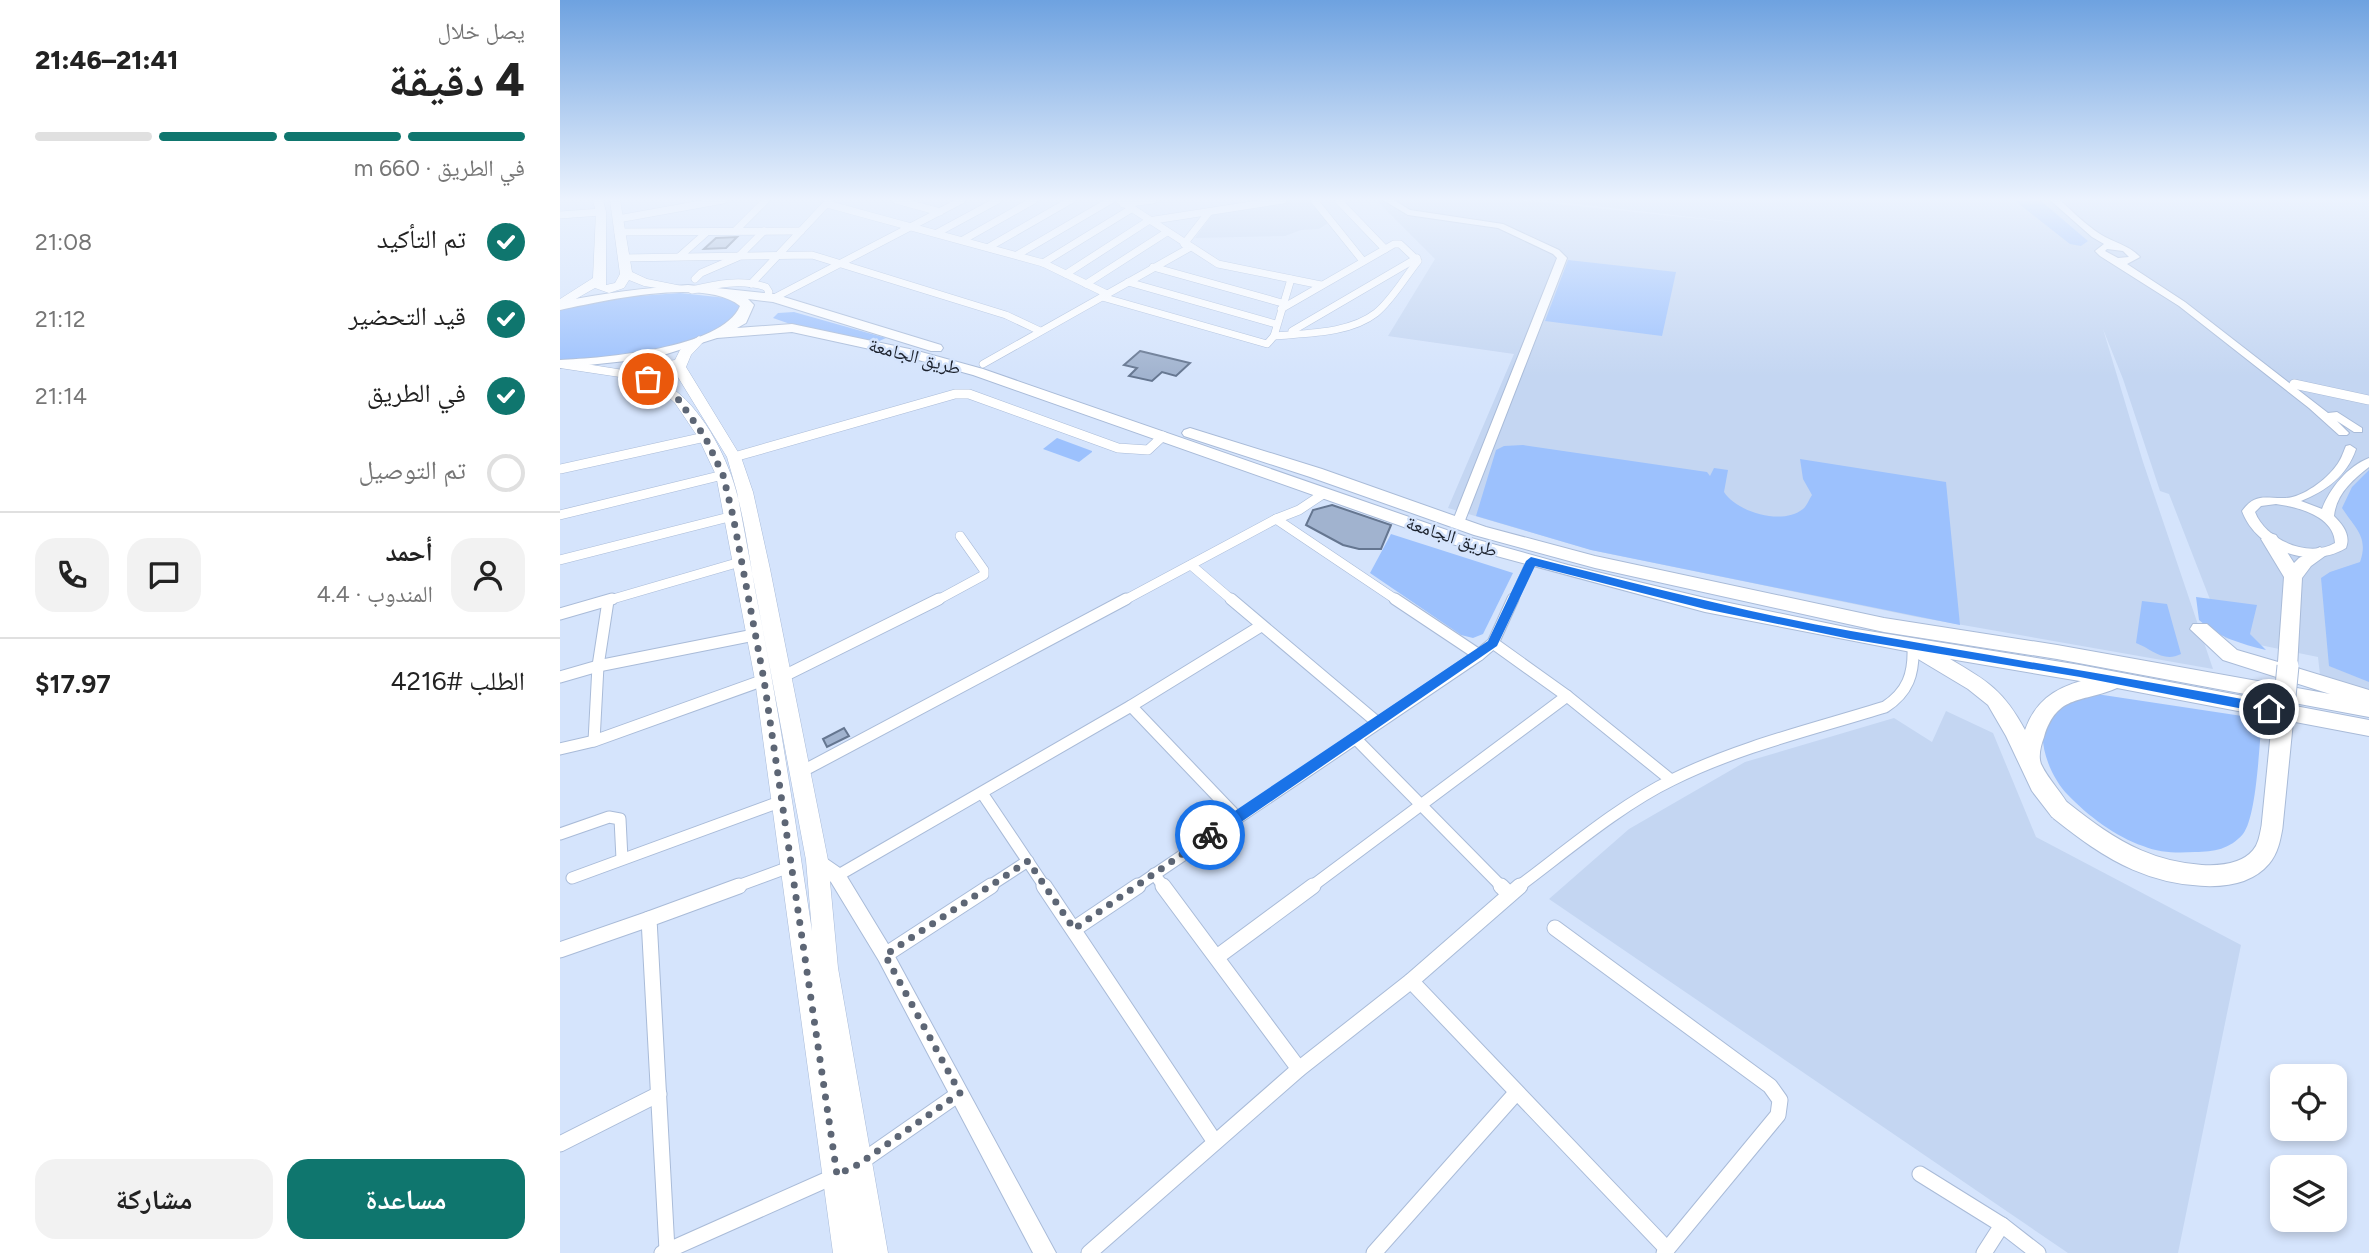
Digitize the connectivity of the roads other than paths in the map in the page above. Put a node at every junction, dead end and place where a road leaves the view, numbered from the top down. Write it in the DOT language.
graph roads {
  1 [pos="599,258"];
  2 [pos="621,258"];
  3 [pos="732,258"];
  4 [pos="774,258"];
  5 [pos="822,258"];
  6 [pos="847,258"];
  7 [pos="1028,258"];
  8 [pos="1050,258"];
  9 [pos="1090,258"];
  10 [pos="1126,258"];
  11 [pos="1167,258"];
  12 [pos="1208,258"];
  13 [pos="1361,258"];
  14 [pos="1368,258"];
  15 [pos="1417,258"];
  16 [pos="1562,258"];
  17 [pos="2112,258"];
  18 [pos="2134,259"];
  19 [pos="1363,261"];
  20 [pos="2118,261"];
  21 [pos="1043,263"];
  22 [pos="836,264"];
  23 [pos="1153,267"];
  24 [pos="626,274"];
  25 [pos="1066,274"];
  26 [pos="599,279"];
  27 [pos="1291,279"];
  28 [pos="1128,282"];
  29 [pos="751,284"];
  30 [pos="1086,284"];
  31 [pos="1321,285"];
  32 [pos="689,286"];
  33 [pos="733,294"];
  34 [pos="1104,295"];
  35 [pos="770,297"];
  36 [pos="560,305"];
  37 [pos="1282,306"];
  38 [pos="828,314"];
  39 [pos="1276,324"];
  40 [pos="792,328"];
  41 [pos="1040,331"];
  42 [pos="716,334"];
  43 [pos="1287,334"];
  44 [pos="1274,336"];
  45 [pos="699,340"];
  46 [pos="561,364"];
  47 [pos="679,364"];
  48 [pos="983,364"];
  49 [pos="648,379"];
  50 [pos="2294,384"];
  51 [pos="2369,400"];
  52 [pos="2364,431"];
  53 [pos="2343,433"];
  54 [pos="1163,436"];
  55 [pos="705,437"];
  56 [pos="2350,449"];
  57 [pos="734,457"];
  58 [pos="2369,460"];
  59 [pos="560,469"];
  60 [pos="723,475"];
  61 [pos="1323,494"];
  62 [pos="2288,501"];
  63 [pos="560,515"];
  64 [pos="733,516"];
  65 [pos="1276,519"];
  66 [pos="2328,519"];
  67 [pos="1458,523"];
  68 [pos="960,536"];
  69 [pos="2270,539"];
  70 [pos="2320,554"];
  71 [pos="560,560"];
  72 [pos="1531,561"];
  73 [pos="740,562"];
  74 [pos="1191,565"];
  75 [pos="2293,577"];
  76 [pos="608,601"];
  77 [pos="560,614"];
  78 [pos="1261,626"];
  79 [pos="2200,629"];
  80 [pos="754,635"];
  81 [pos="1493,643"];
  82 [pos="1913,647"];
  83 [pos="1479,655"];
  84 [pos="598,666"];
  85 [pos="784,676"];
  86 [pos="560,677"];
  87 [pos="764,680"];
  88 [pos="2123,681"];
  89 [pos="1567,696"];
  90 [pos="2369,698"];
  91 [pos="1132,706"];
  92 [pos="2369,709"];
  93 [pos="1378,723"];
  94 [pos="2369,728"];
  95 [pos="1355,738"];
  96 [pos="594,741"];
  97 [pos="560,749"];
  98 [pos="2028,760"];
  99 [pos="801,772"];
  100 [pos="1671,780"];
  101 [pos="982,793"];
  102 [pos="782,801"];
  103 [pos="1421,805"];
  104 [pos="1237,817"];
  105 [pos="560,834"];
  106 [pos="622,859"];
  107 [pos="817,860"];
  108 [pos="1028,861"];
  109 [pos="793,866"];
  110 [pos="1154,874"];
  111 [pos="837,876"];
  112 [pos="572,878"];
  113 [pos="1509,894"];
  114 [pos="649,919"];
  115 [pos="1555,928"];
  116 [pos="1074,929"];
  117 [pos="560,950"];
  118 [pos="885,955"];
  119 [pos="1217,957"];
  120 [pos="1411,981"];
  121 [pos="1299,1069"];
  122 [pos="960,1093"];
  123 [pos="1516,1093"];
  124 [pos="659,1094"];
  125 [pos="1215,1142"];
  126 [pos="560,1144"];
  127 [pos="848,1169"];
  128 [pos="1920,1174"];
  129 [pos="854,1209"];
  130 [pos="2002,1225"];
  131 [pos="1666,1251"];
  132 [pos="664,1252"];
  133 [pos="847,1253"];
  134 [pos="874,1253"];
  135 [pos="1045,1253"];
  136 [pos="1089,1253"];
  137 [pos="1374,1253"];
  138 [pos="1984,1253"];
  139 [pos="2038,1253"];
  1 -- 26 [label="main road"];
  2 -- 24 [label="main road"];
  3 -- 32 [label="street"];
  4 -- 29 [label="street"];
  5 -- 22 [label="street"];
  6 -- 22 [label="street"];
  7 -- 21 [label="street"];
  8 -- 21 [label="street"];
  9 -- 25 [label="street"];
  10 -- 30 [label="street"];
  11 -- 23 [label="street"];
  12 -- 27 [label="street"];
  13 -- 19 [label="street"];
  14 -- 19 [label="street"];
  15 -- 43 [label="street"];
  15 -- 43 [label="street"];
  16 -- 67 [label="street"];
  17 -- 20 [label="street"];
  18 -- 20 [label="street"];
  18 -- 50 [label="street"];
  19 -- 31 [label="street"];
  20 -- 53 [label="street"];
  21 -- 25 [label="street"];
  22 -- 35 [label="street"];
  22 -- 41 [label="street"];
  23 -- 28 [label="street"];
  23 -- 37 [label="street"];
  24 -- 26 [label="main road"];
  24 -- 32 [label="main road"];
  25 -- 30 [label="street"];
  26 -- 36 [label="main road"];
  27 -- 31 [label="street"];
  27 -- 37 [label="street"];
  28 -- 34 [label="street"];
  28 -- 39 [label="street"];
  29 -- 32 [label="street"];
  29 -- 35 [label="street"];
  30 -- 34 [label="street"];
  31 -- 37 [label="street"];
  32 -- 33 [label="highway, طريق الجامعة"];
  32 -- 36 [label="highway, طريق الجامعة"];
  33 -- 35 [label="highway, طريق الجامعة"];
  33 -- 42 [label="highway"];
  34 -- 41 [label="street"];
  34 -- 44 [label="street"];
  35 -- 38 [label="highway, طريق الجامعة"];
  37 -- 39 [label="street"];
  38 -- 40 [label="highway"];
  38 -- 48 [label="highway, طريق الجامعة"];
  39 -- 44 [label="street"];
  40 -- 42 [label="highway, طريق الجامعة"];
  40 -- 54 [label="highway, طريق الجامعة"];
  41 -- 48 [label="street"];
  42 -- 45 [label="highway"];
  43 -- 44 [label="street"];
  45 -- 46 [label="highway"];
  45 -- 47 [label="main road"];
  46 -- 49 [label="main road"];
  47 -- 49 [label="main road"];
  47 -- 57 [label="main road"];
  48 -- 67 [label="highway, طريق الجامعة"];
  49 -- 55 [label="main road"];
  50 -- 51 [label="street"];
  50 -- 52 [label="street"];
  52 -- 53 [label="street"];
  53 -- 56 [label="street"];
  54 -- 57 [label="street"];
  54 -- 61 [label="highway, طريق الجامعة"];
  55 -- 59 [label="street"];
  55 -- 60 [label="main road"];
  56 -- 58 [label="street"];
  56 -- 62 [label="street"];
  57 -- 85 [label="main road"];
  58 -- 66 [label="street"];
  60 -- 63 [label="street"];
  60 -- 64 [label="main road"];
  61 -- 65 [label="street"];
  61 -- 72 [label="highway, طريق الجامعة"];
  62 -- 66 [label="street"];
  62 -- 69 [label="street"];
  64 -- 71 [label="street"];
  64 -- 73 [label="main road"];
  65 -- 74 [label="street"];
  65 -- 83 [label="street"];
  66 -- 70 [label="street"];
  67 -- 92 [label="highway, طريق الجامعة"];
  68 -- 85 [label="street"];
  69 -- 70 [label="street"];
  69 -- 75 [label="highway"];
  70 -- 75 [label="highway"];
  72 -- 81 [label="street"];
  72 -- 82 [label="highway, طريق الجامعة"];
  73 -- 76 [label="street"];
  73 -- 80 [label="main road"];
  74 -- 78 [label="street"];
  74 -- 99 [label="street"];
  75 -- 98 [label="highway, bridge"];
  76 -- 77 [label="street"];
  76 -- 84 [label="street"];
  78 -- 91 [label="street"];
  78 -- 93 [label="street"];
  79 -- 90 [label="highway"];
  80 -- 84 [label="street"];
  80 -- 87 [label="main road"];
  81 -- 83 [label="street"];
  81 -- 89 [label="street"];
  82 -- 88 [label="highway, طريق الجامعة"];
  82 -- 98 [label="highway"];
  82 -- 100 [label="street"];
  83 -- 93 [label="street"];
  84 -- 86 [label="street"];
  84 -- 96 [label="street"];
  85 -- 99 [label="main road"];
  87 -- 96 [label="street"];
  87 -- 102 [label="main road"];
  88 -- 94 [label="highway, طريق الجامعة"];
  88 -- 98 [label="highway"];
  89 -- 100 [label="street"];
  89 -- 103 [label="street"];
  91 -- 101 [label="street"];
  91 -- 104 [label="street"];
  93 -- 95 [label="street"];
  95 -- 103 [label="street"];
  95 -- 104 [label="street"];
  96 -- 97 [label="street"];
  99 -- 107 [label="main road"];
  100 -- 113 [label="street"];
  101 -- 108 [label="street"];
  101 -- 111 [label="street"];
  102 -- 106 [label="street"];
  102 -- 109 [label="main road"];
  103 -- 113 [label="street"];
  103 -- 119 [label="street"];
  104 -- 110 [label="street"];
  105 -- 106 [label="street"];
  106 -- 112 [label="street"];
  107 -- 111 [label="street"];
  107 -- 127 [label="main road"];
  108 -- 116 [label="street"];
  108 -- 118 [label="street"];
  109 -- 114 [label="street"];
  109 -- 127 [label="main road"];
  110 -- 116 [label="street"];
  110 -- 119 [label="street"];
  111 -- 118 [label="street"];
  113 -- 120 [label="street"];
  114 -- 117 [label="street"];
  114 -- 124 [label="street"];
  115 -- 131 [label="street"];
  116 -- 125 [label="street"];
  118 -- 122 [label="street"];
  119 -- 121 [label="street"];
  120 -- 121 [label="street"];
  120 -- 123 [label="street"];
  121 -- 125 [label="street"];
  122 -- 127 [label="street"];
  122 -- 135 [label="street"];
  123 -- 131 [label="street"];
  123 -- 137 [label="street"];
  124 -- 126 [label="street"];
  124 -- 132 [label="street"];
  125 -- 136 [label="street"];
  127 -- 129 [label="main road"];
  127 -- 132 [label="street"];
  128 -- 130 [label="street"];
  129 -- 133 [label="main road"];
  129 -- 134 [label="main road"];
  130 -- 138 [label="street"];
  130 -- 139 [label="street"];
}
